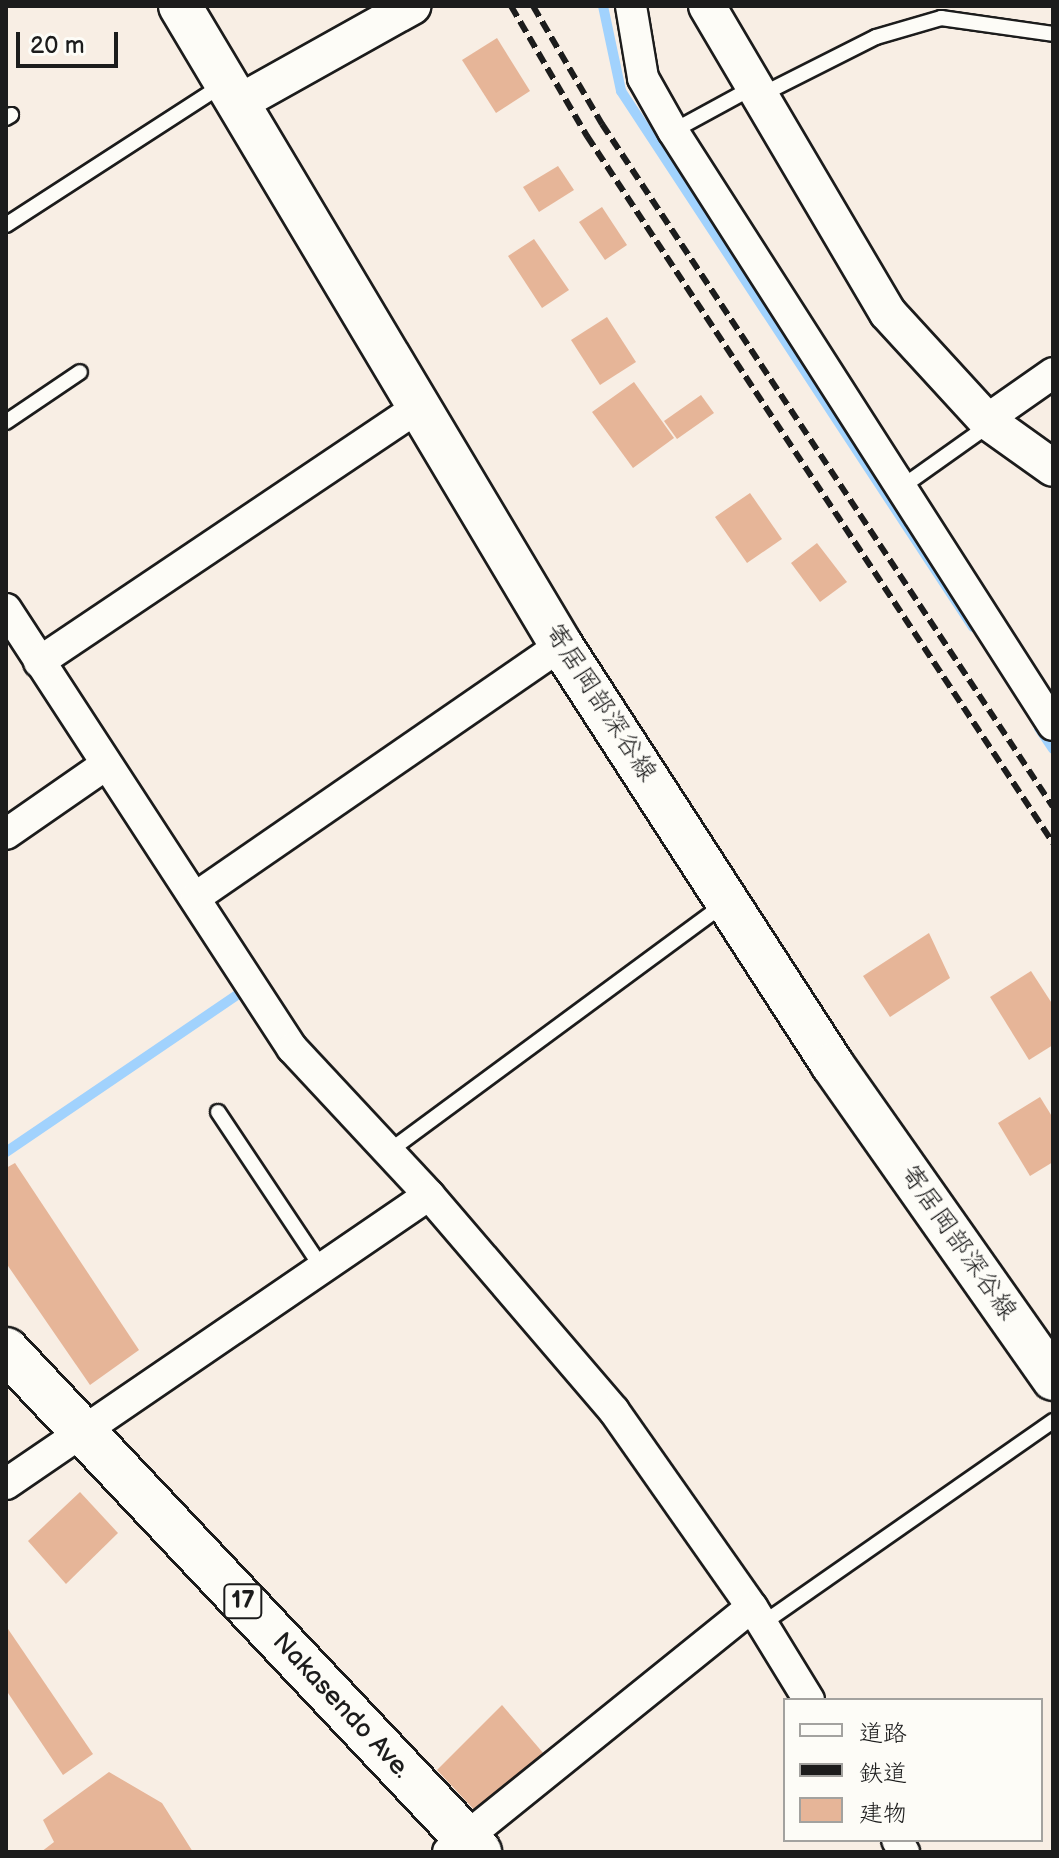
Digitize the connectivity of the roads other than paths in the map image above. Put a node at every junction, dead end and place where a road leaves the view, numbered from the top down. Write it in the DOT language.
graph roads {
  1 [pos="180,6"];
  2 [pos="412,6"];
  3 [pos="631,6"];
  4 [pos="707,6"];
  5 [pos="1053,34"];
  6 [pos="755,92"];
  7 [pos="231,94"];
  8 [pos="673,131"];
  9 [pos="6,225"];
  10 [pos="80,372"];
  11 [pos="1053,373"];
  12 [pos="419,407"];
  13 [pos="6,422"];
  14 [pos="988,422"];
  15 [pos="1053,468"];
  16 [pos="898,489"];
  17 [pos="6,609"];
  18 [pos="561,645"];
  19 [pos="39,662"];
  20 [pos="1053,725"];
  21 [pos="104,766"];
  22 [pos="6,834"];
  23 [pos="196,897"];
  24 [pos="728,902"];
  25 [pos="218,1112"];
  26 [pos="388,1152"];
  27 [pos="429,1195"];
  28 [pos="322,1268"];
  29 [pos="6,1350"];
  30 [pos="1053,1379"];
  31 [pos="1053,1421"];
  32 [pos="82,1431"];
  33 [pos="6,1484"];
  34 [pos="757,1615"];
  35 [pos="808,1698"];
  36 [pos="465,1848"];
  1 -- 7 [label="main road, 寄居岡部深谷線"];
  2 -- 7 [label="street"];
  3 -- 8 [label="street"];
  4 -- 6 [label="street"];
  5 -- 6 [label="lane"];
  6 -- 8 [label="lane"];
  6 -- 14 [label="street"];
  7 -- 9 [label="lane"];
  7 -- 12 [label="main road, 寄居岡部深谷線"];
  8 -- 16 [label="street"];
  10 -- 13 [label="lane"];
  11 -- 14 [label="street"];
  12 -- 18 [label="main road, 寄居岡部深谷線"];
  12 -- 19 [label="street"];
  14 -- 15 [label="street"];
  14 -- 16 [label="lane"];
  16 -- 20 [label="street"];
  17 -- 19 [label="street"];
  18 -- 23 [label="street"];
  18 -- 24 [label="main road, 寄居岡部深谷線"];
  19 -- 21 [label="street"];
  21 -- 22 [label="street"];
  21 -- 23 [label="street"];
  23 -- 26 [label="street"];
  24 -- 26 [label="lane"];
  24 -- 30 [label="main road, 寄居岡部深谷線"];
  25 -- 28 [label="lane"];
  26 -- 27 [label="street"];
  27 -- 28 [label="street"];
  27 -- 34 [label="street"];
  28 -- 32 [label="street"];
  29 -- 32 [label="highway, Nakasendo Ave. / 17"];
  31 -- 34 [label="lane"];
  32 -- 33 [label="street"];
  32 -- 36 [label="highway, Nakasendo Ave. / 17"];
  34 -- 35 [label="street"];
  34 -- 36 [label="street"];
}
